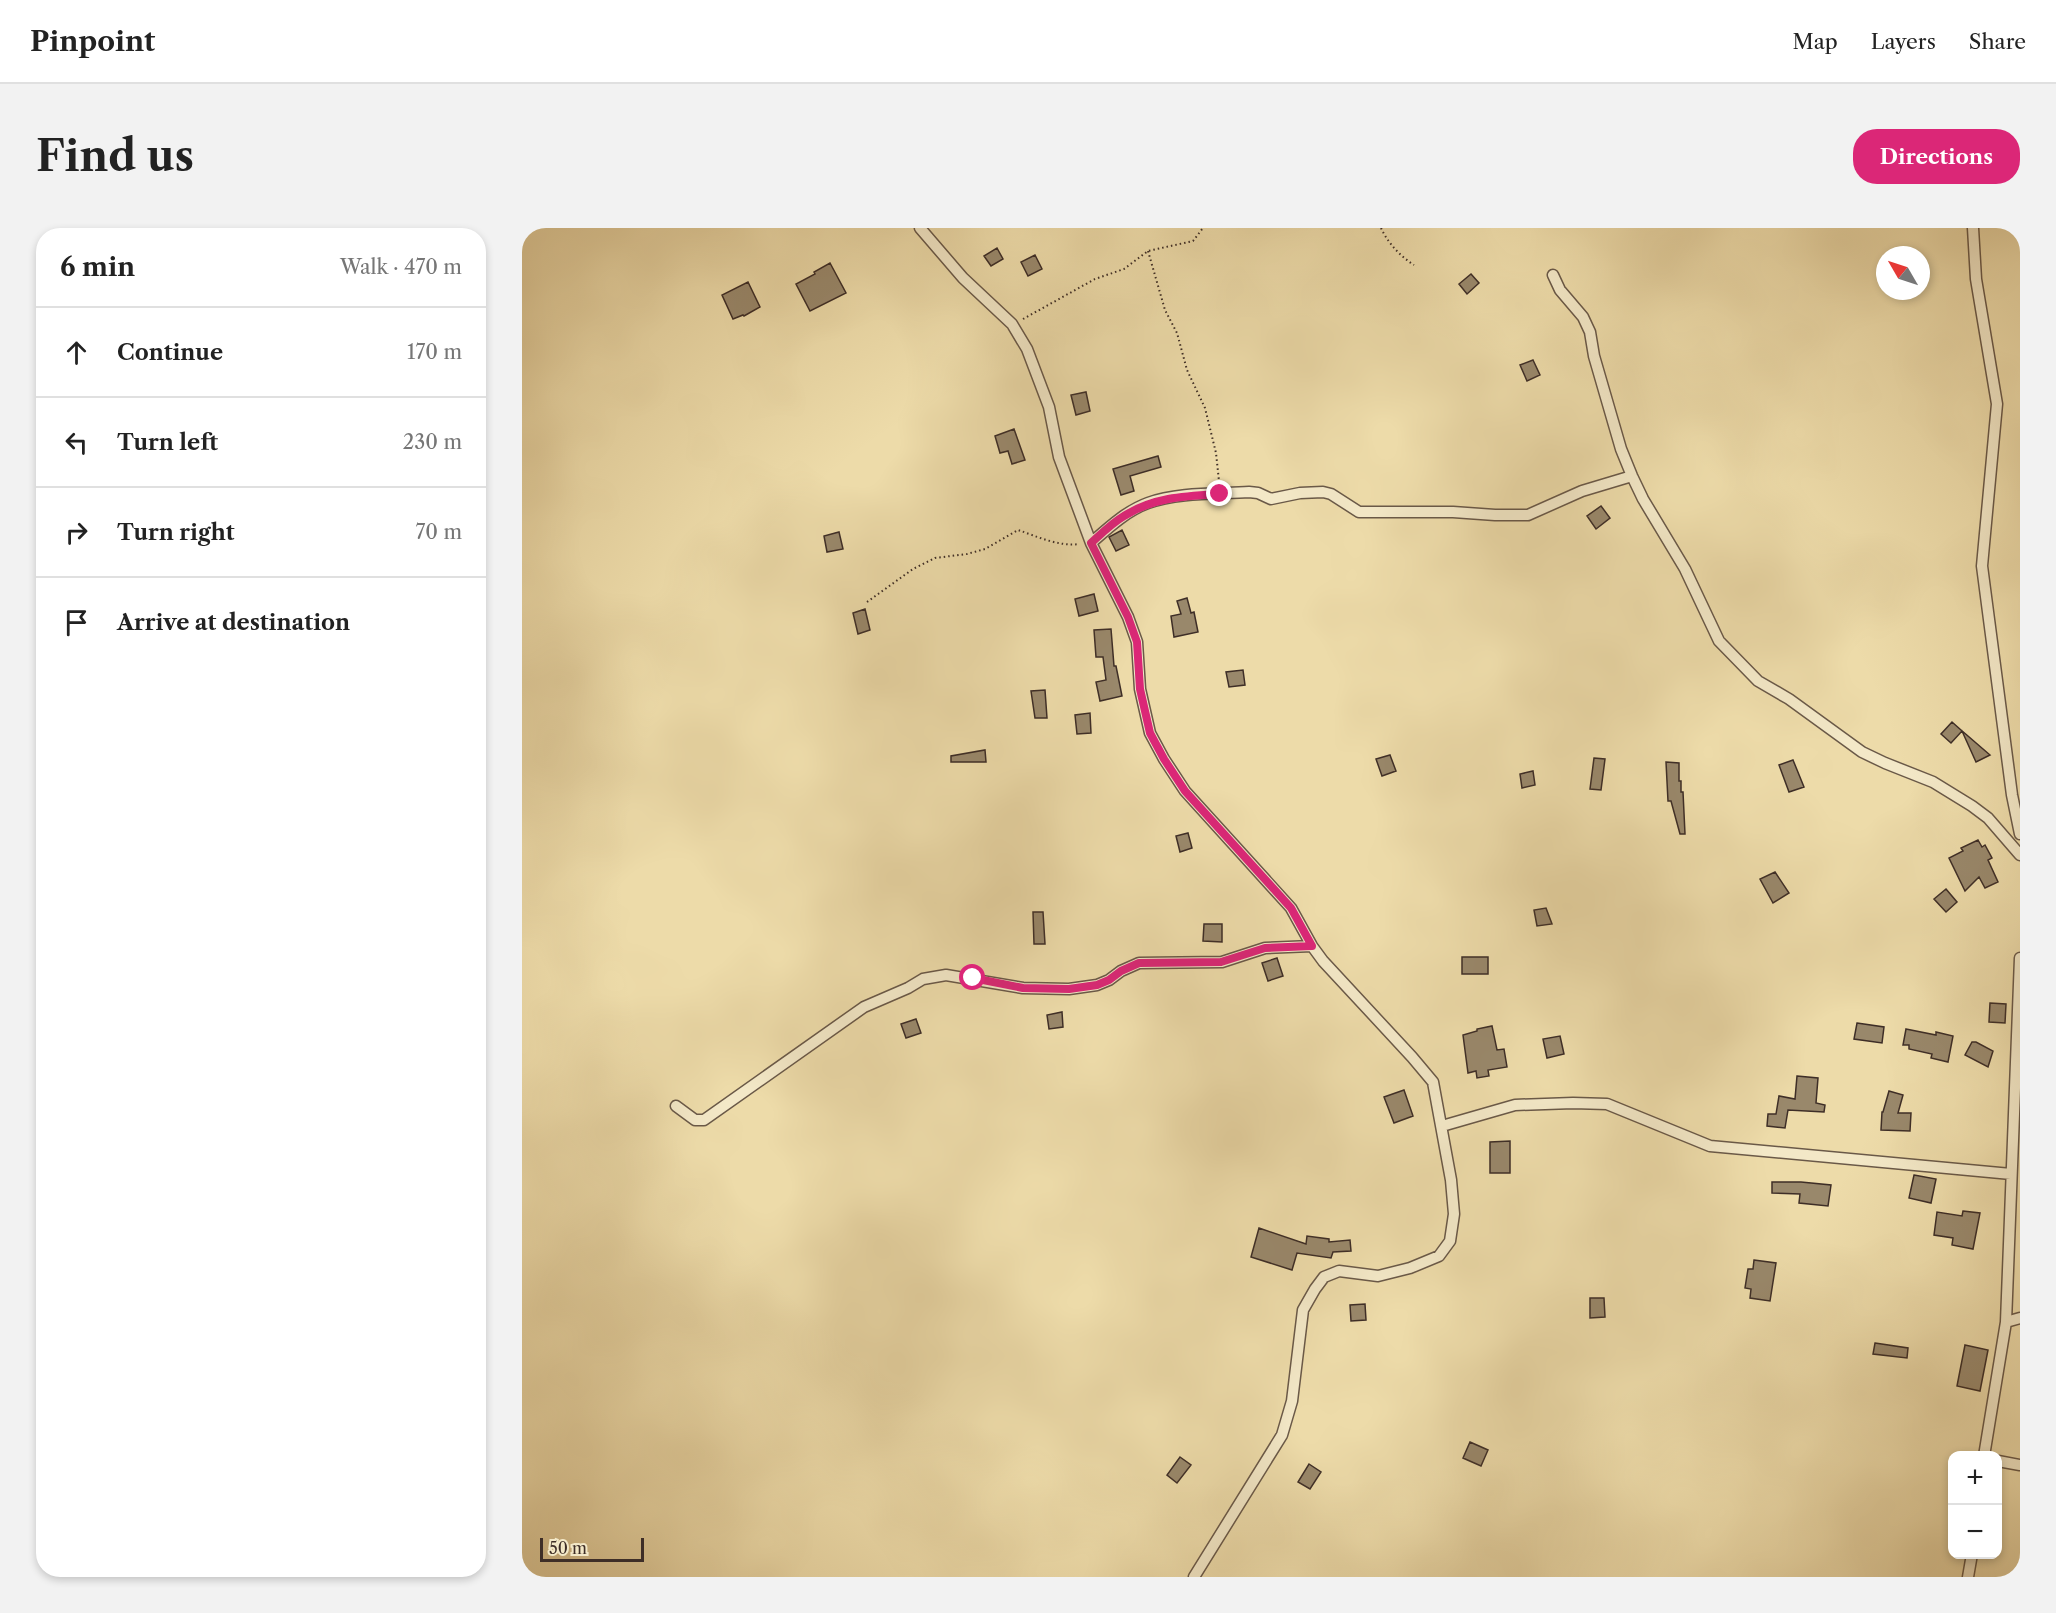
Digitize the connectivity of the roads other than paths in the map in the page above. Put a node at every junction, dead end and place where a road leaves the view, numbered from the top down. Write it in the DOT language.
graph roads {
  1 [pos="920,228"];
  2 [pos="1973,228"];
  3 [pos="1553,275"];
  4 [pos="1632,476"];
  5 [pos="1091,543"];
  6 [pos="2020,834"];
  7 [pos="2020,855"];
  8 [pos="1312,946"];
  9 [pos="2020,958"];
  10 [pos="676,1106"];
  11 [pos="1442,1126"];
  12 [pos="2011,1174"];
  13 [pos="2020,1318"];
  14 [pos="2006,1322"];
  15 [pos="1985,1451"];
  16 [pos="2002,1462"];
  17 [pos="2020,1465"];
  18 [pos="1971,1559"];
  19 [pos="1194,1577"];
  20 [pos="1968,1577"];
  1 -- 5 [label="street"];
  2 -- 6 [label="street"];
  3 -- 4 [label="street"];
  4 -- 5 [label="street"];
  4 -- 7 [label="street"];
  5 -- 8 [label="street"];
  8 -- 10 [label="street"];
  8 -- 11 [label="street"];
  9 -- 12 [label="street"];
  11 -- 12 [label="street"];
  11 -- 19 [label="street"];
  12 -- 14 [label="street"];
  13 -- 14 [label="street"];
  14 -- 15 [label="street"];
  16 -- 17 [label="street"];
  18 -- 20 [label="street"];
}
